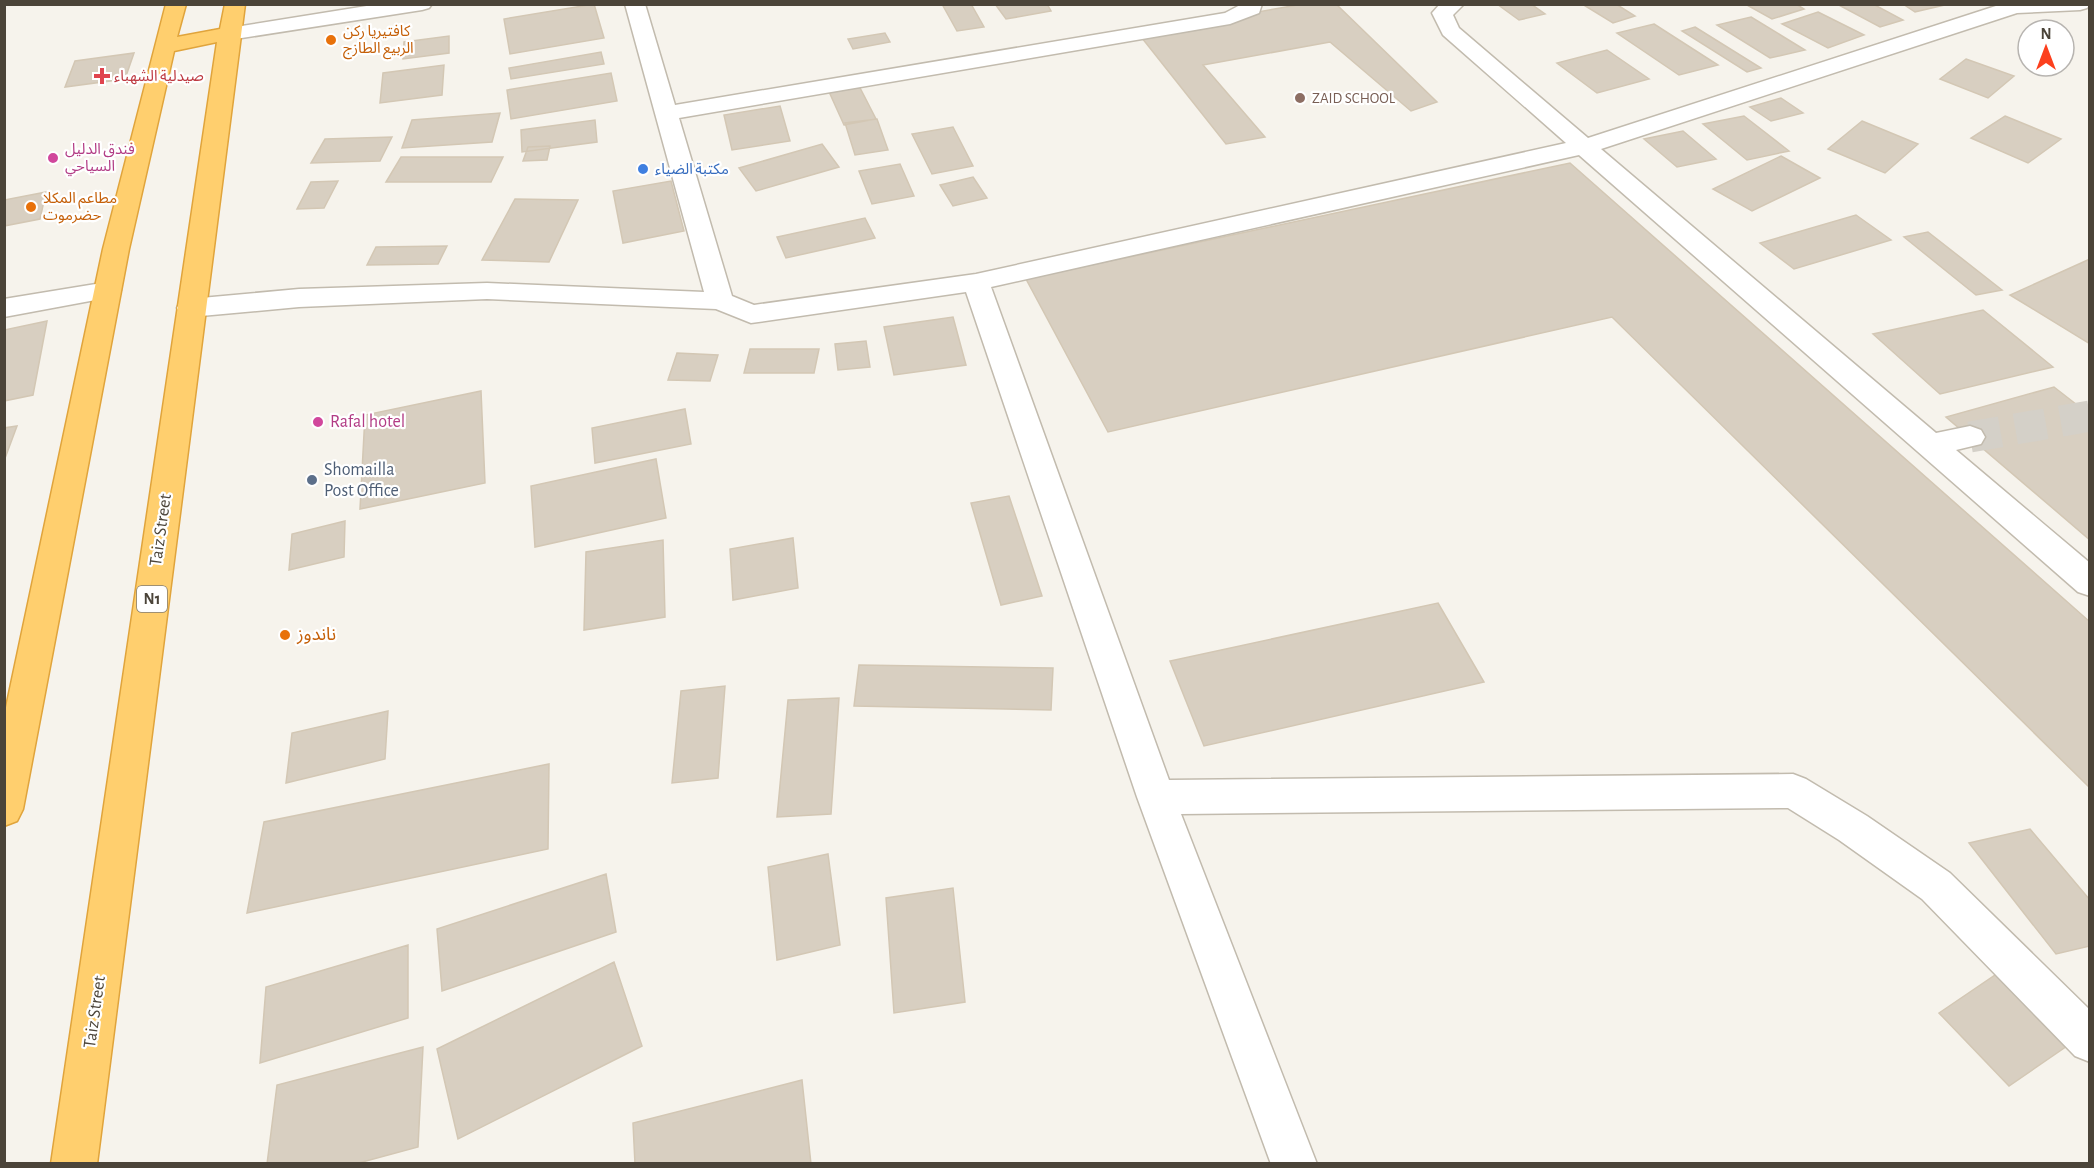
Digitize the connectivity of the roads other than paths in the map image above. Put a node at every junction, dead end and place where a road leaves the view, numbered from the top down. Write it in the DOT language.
graph roads {
  1 [pos="176,4"];
  2 [pos="422,4"];
  3 [pos="635,4"];
  4 [pos="1252,4"];
  5 [pos="1454,4"];
  6 [pos="2080,4"];
  7 [pos="2012,6"];
  8 [pos="232,19"];
  9 [pos="164,46"];
  10 [pos="666,114"];
  11 [pos="1586,146"];
  12 [pos="976,282"];
  13 [pos="108,290"];
  14 [pos="720,301"];
  15 [pos="4,308"];
  16 [pos="190,308"];
  17 [pos="1970,436"];
  18 [pos="1931,445"];
  19 [pos="2090,584"];
  20 [pos="1156,797"];
  21 [pos="4,809"];
  22 [pos="2090,1041"];
  23 [pos="74,1164"];
  24 [pos="1294,1164"];
  1 -- 9 [label="highway"];
  2 -- 8 [label="street"];
  3 -- 10 [label="street"];
  4 -- 10 [label="street"];
  5 -- 11 [label="street"];
  6 -- 7 [label="street"];
  7 -- 11 [label="street"];
  8 -- 9 [label="highway"];
  8 -- 16 [label="highway, Taiz Street / N1"];
  9 -- 13 [label="highway"];
  10 -- 14 [label="street"];
  11 -- 12 [label="street"];
  11 -- 18 [label="street"];
  12 -- 14 [label="street"];
  12 -- 20 [label="street"];
  13 -- 15 [label="street"];
  13 -- 21 [label="highway"];
  14 -- 16 [label="street"];
  16 -- 23 [label="highway, Taiz Street / N1"];
  17 -- 18 [label="street"];
  18 -- 19 [label="street"];
  20 -- 22 [label="street"];
  20 -- 24 [label="street"];
}
